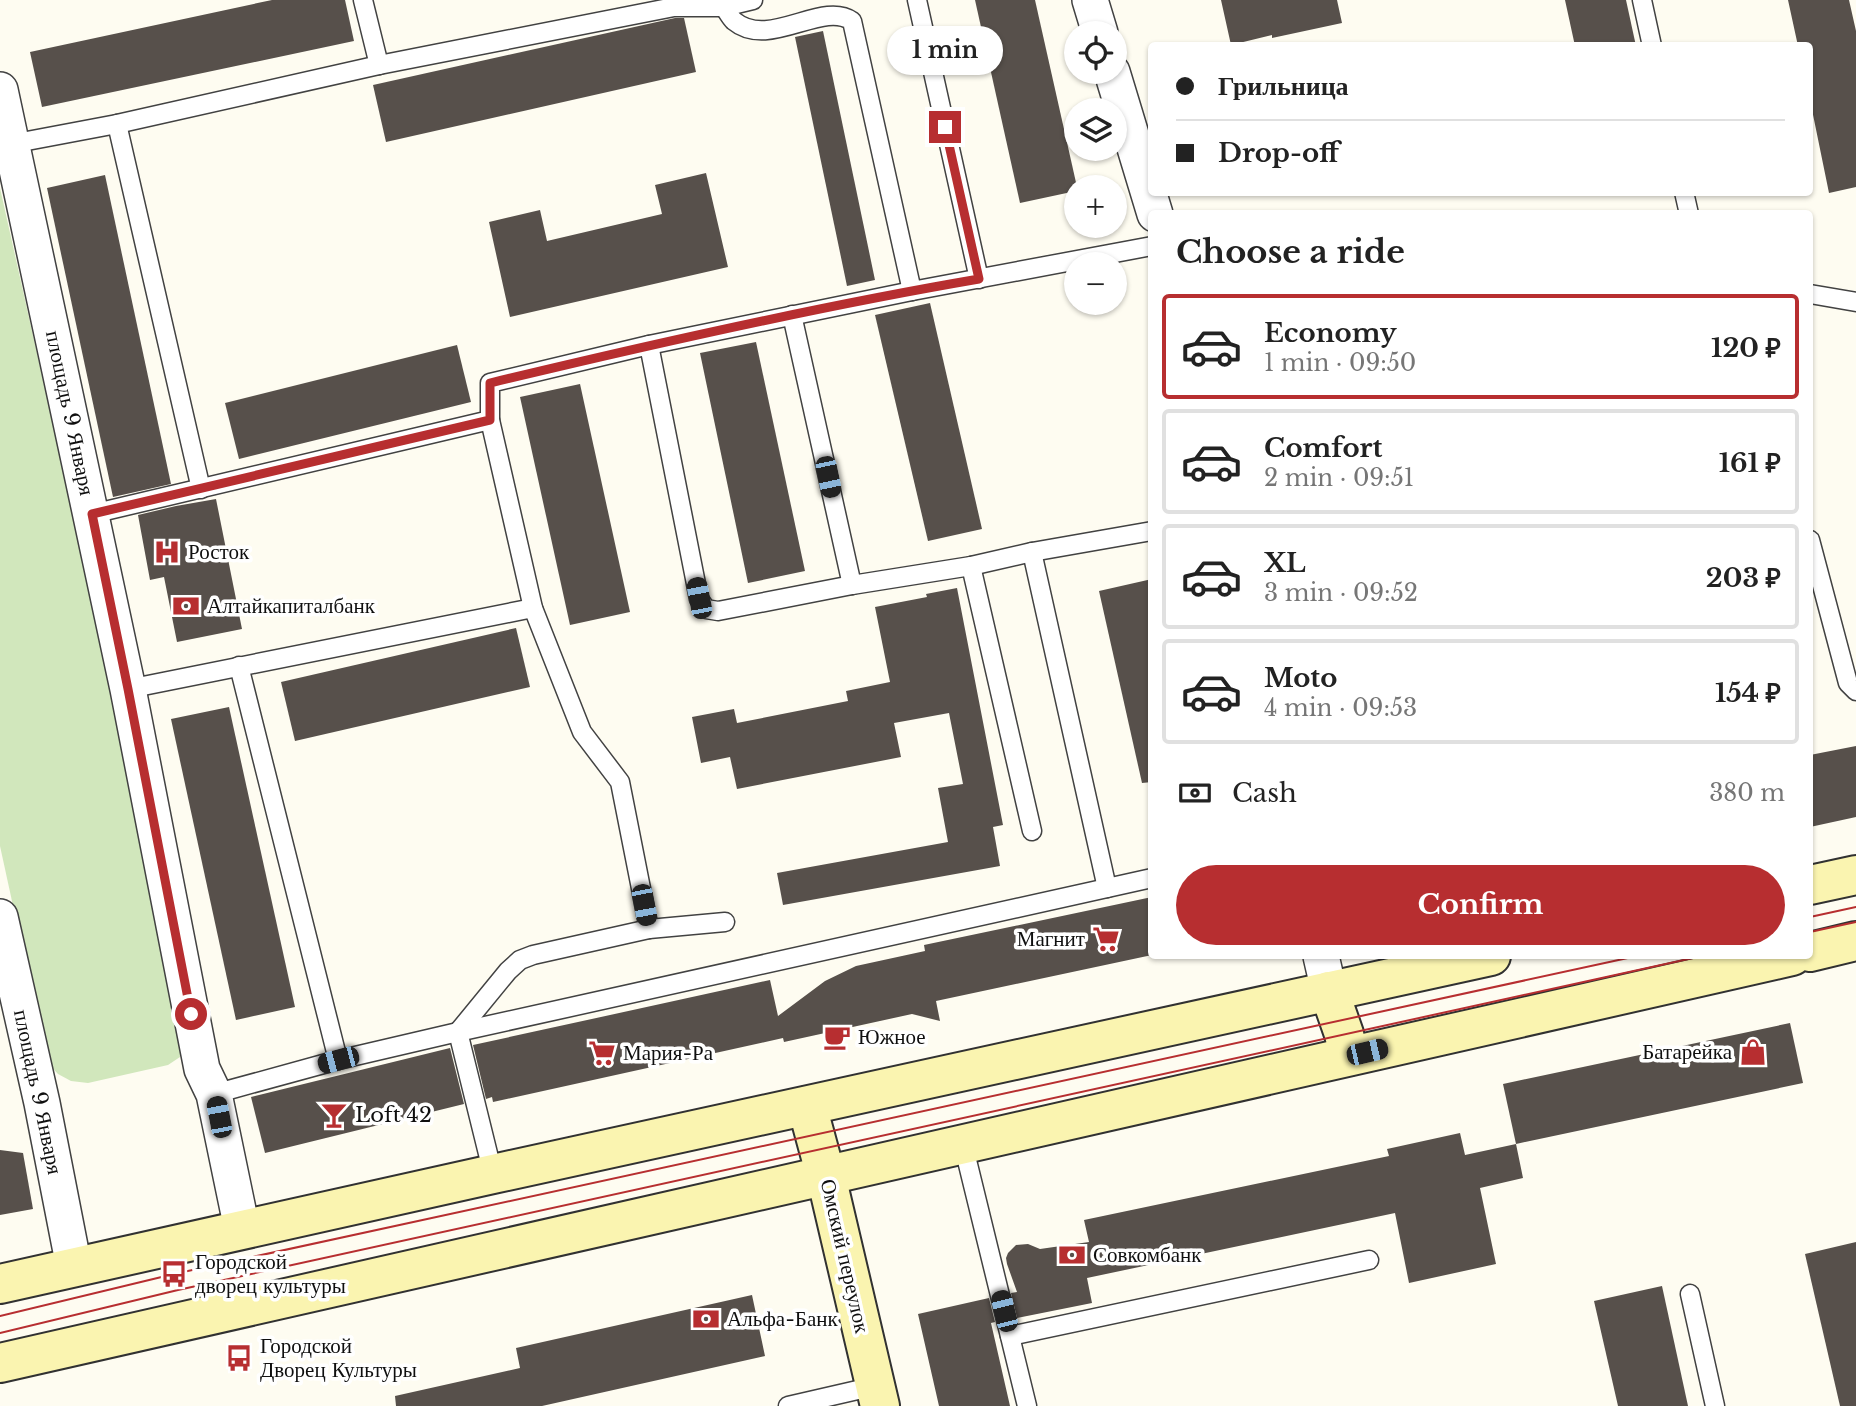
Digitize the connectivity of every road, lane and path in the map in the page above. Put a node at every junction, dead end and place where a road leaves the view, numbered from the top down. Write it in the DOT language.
graph roads {
  1 [pos="363,0"];
  2 [pos="754,0"];
  3 [pos="917,0"];
  4 [pos="1090,0"];
  5 [pos="1643,0"];
  6 [pos="673,4"];
  7 [pos="724,7"];
  8 [pos="1096,21"];
  9 [pos="1651,42"];
  10 [pos="379,65"];
  11 [pos="1116,84"];
  12 [pos="0,90"];
  13 [pos="117,124"];
  14 [pos="10,144"];
  15 [pos="1148,191"];
  16 [pos="1148,247"];
  17 [pos="979,279"];
  18 [pos="912,291"];
  19 [pos="1813,295"];
  20 [pos="1856,302"];
  21 [pos="792,316"];
  22 [pos="649,345"];
  23 [pos="490,420"];
  24 [pos="201,489"];
  25 [pos="92,514"];
  26 [pos="1148,532"];
  27 [pos="1813,551"];
  28 [pos="1032,552"];
  29 [pos="971,566"];
  30 [pos="852,585"];
  31 [pos="533,608"];
  32 [pos="239,666"];
  33 [pos="128,689"];
  34 [pos="1856,691"];
  35 [pos="1032,831"];
  36 [pos="1856,874"];
  37 [pos="1148,879"];
  38 [pos="1813,884"];
  39 [pos="1107,888"];
  40 [pos="0,917"];
  41 [pos="724,922"];
  42 [pos="649,929"];
  43 [pos="1856,941"];
  44 [pos="1813,951"];
  45 [pos="1462,959"];
  46 [pos="1779,959"];
  47 [pos="1325,973"];
  48 [pos="458,1032"];
  49 [pos="1349,1056"];
  50 [pos="338,1060"];
  51 [pos="214,1094"];
  52 [pos="807,1106"];
  53 [pos="964,1144"];
  54 [pos="493,1174"];
  55 [pos="826,1176"];
  56 [pos="242,1229"];
  57 [pos="1369,1260"];
  58 [pos="74,1267"];
  59 [pos="0,1284"];
  60 [pos="1690,1294"];
  61 [pos="1010,1336"];
  62 [pos="0,1363"];
  63 [pos="878,1396"];
  64 [pos="788,1406"];
  65 [pos="1027,1406"];
  66 [pos="1715,1406"];
  1 -- 10 [label="lane"];
  2 -- 7 [label="lane"];
  3 -- 17 [label="lane"];
  4 -- 8 [label="street"];
  5 -- 9 [label="lane"];
  6 -- 7 [label="lane"];
  6 -- 10 [label="lane"];
  7 -- 18 [label="lane"];
  10 -- 13 [label="lane"];
  11 -- 15 [label="street"];
  12 -- 14 [label="street, площадь 9 Января"];
  13 -- 14 [label="lane"];
  13 -- 24 [label="lane"];
  14 -- 25 [label="street, площадь 9 Января"];
  16 -- 17 [label="lane"];
  17 -- 18 [label="lane"];
  18 -- 21 [label="lane"];
  19 -- 20 [label="lane"];
  21 -- 22 [label="lane"];
  21 -- 30 [label="lane"];
  22 -- 23 [label="lane"];
  22 -- 30 [label="lane"];
  23 -- 24 [label="lane"];
  23 -- 31 [label="lane"];
  24 -- 25 [label="lane"];
  25 -- 33 [label="street, площадь 9 Января"];
  26 -- 28 [label="lane"];
  27 -- 34 [label="lane"];
  28 -- 29 [label="lane"];
  28 -- 39 [label="lane"];
  29 -- 30 [label="lane"];
  29 -- 35 [label="lane"];
  31 -- 32 [label="lane"];
  31 -- 42 [label="lane"];
  32 -- 33 [label="lane"];
  32 -- 50 [label="lane"];
  33 -- 51 [label="street, площадь 9 Января"];
  36 -- 38 [label="main road"];
  37 -- 39 [label="lane"];
  39 -- 48 [label="lane"];
  40 -- 58 [label="street, площадь 9 Января"];
  41 -- 42 [label="lane"];
  42 -- 48 [label="lane"];
  43 -- 44 [label="main road"];
  45 -- 47 [label="main road"];
  46 -- 49 [label="main road"];
  47 -- 49 [label="main road"];
  47 -- 52 [label="main road"];
  48 -- 50 [label="lane"];
  48 -- 54 [label="lane"];
  49 -- 53 [label="main road"];
  50 -- 51 [label="lane"];
  51 -- 56 [label="street, площадь 9 Января"];
  52 -- 54 [label="main road"];
  52 -- 55 [label="main road, Омский переулок"];
  53 -- 55 [label="main road"];
  53 -- 61 [label="lane"];
  54 -- 56 [label="main road"];
  55 -- 62 [label="main road"];
  55 -- 63 [label="main road, Омский переулок"];
  56 -- 58 [label="main road"];
  57 -- 61 [label="lane"];
  58 -- 59 [label="main road"];
  60 -- 66 [label="lane"];
  61 -- 65 [label="lane"];
  63 -- 64 [label="lane"];
}
